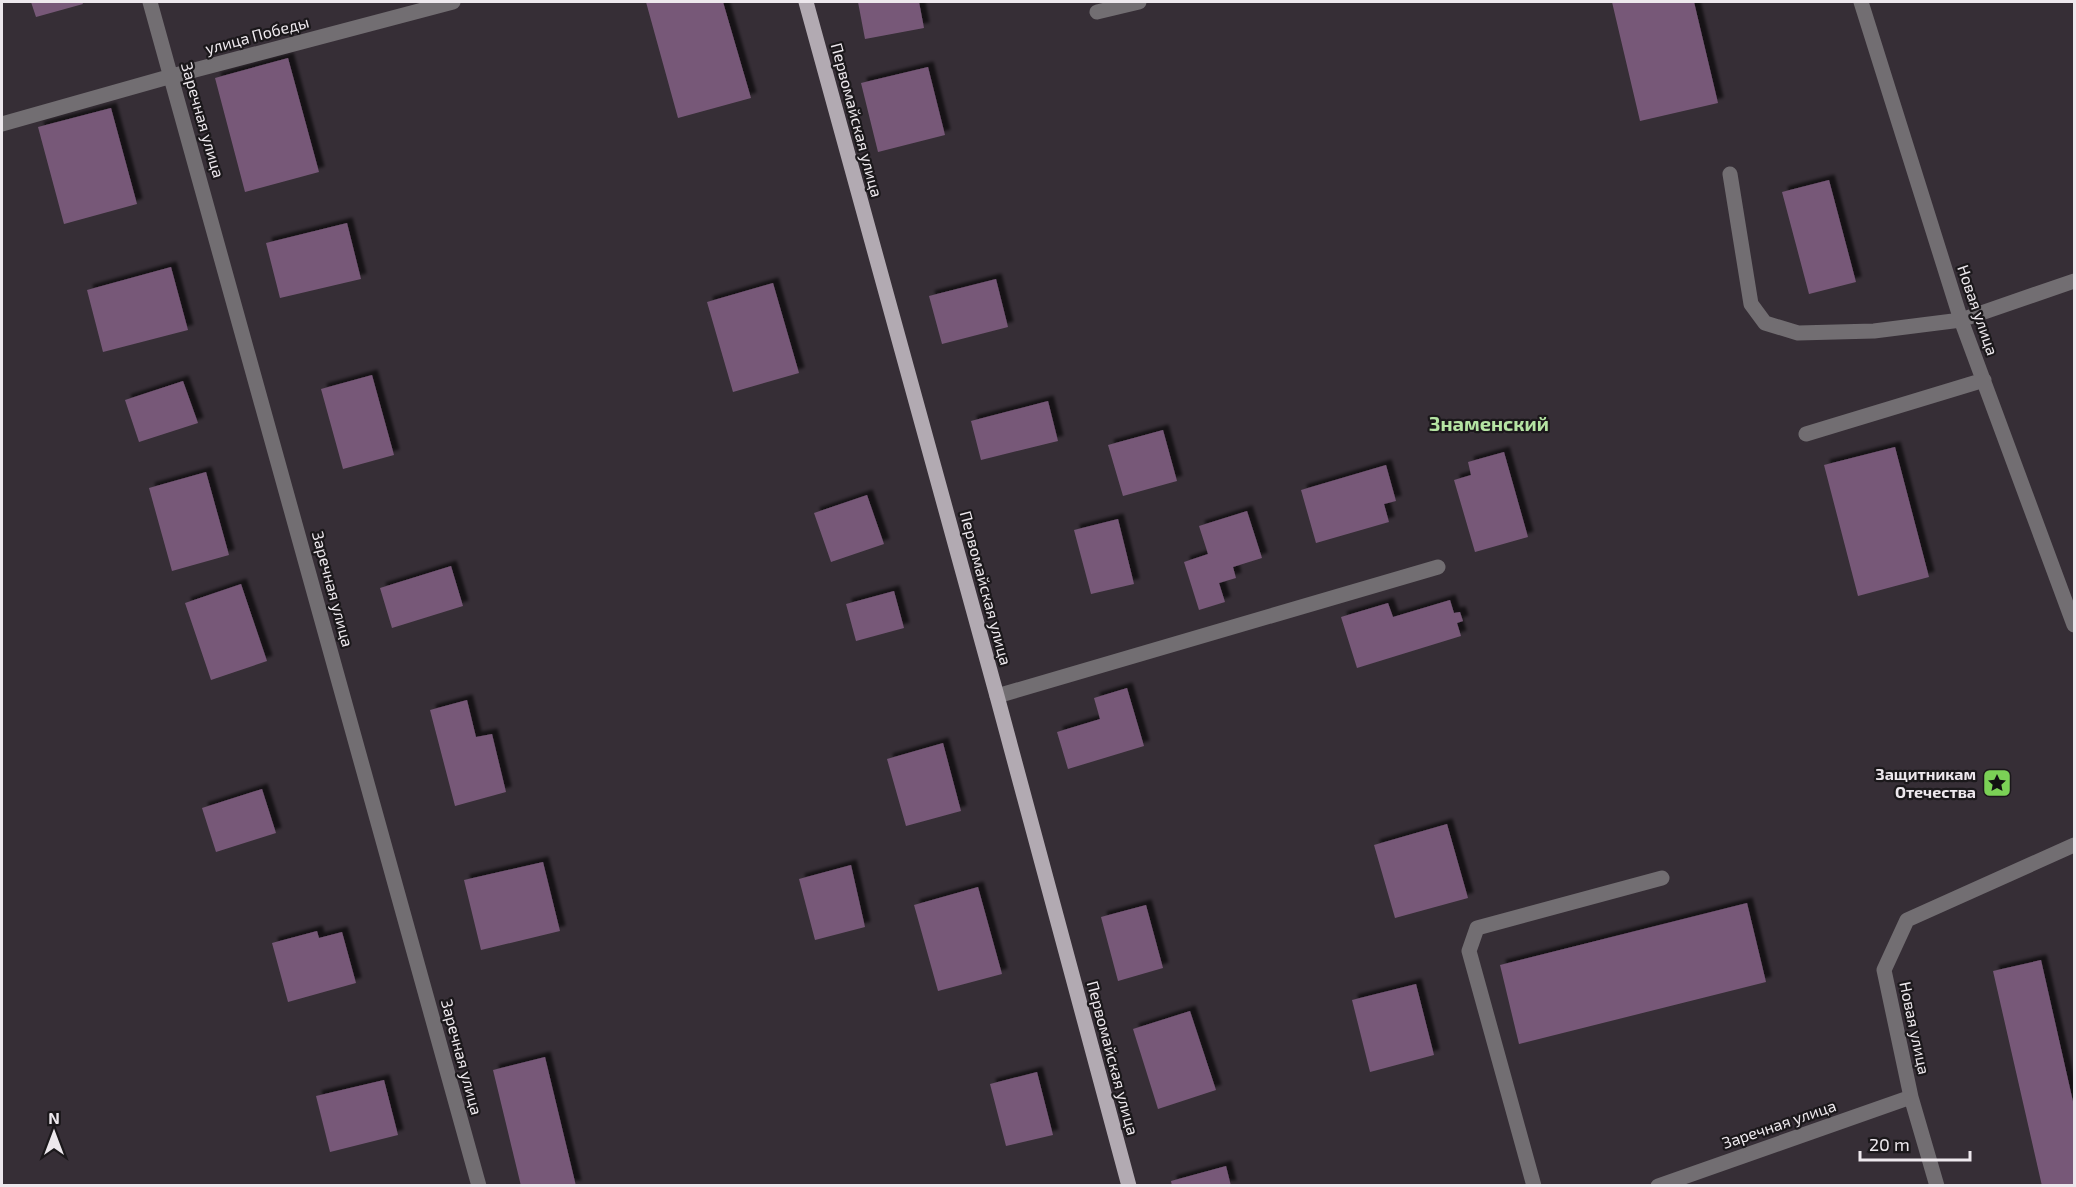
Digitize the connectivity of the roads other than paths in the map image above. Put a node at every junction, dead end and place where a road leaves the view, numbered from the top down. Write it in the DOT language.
graph roads {
  1 [pos="150,2"];
  2 [pos="453,2"];
  3 [pos="806,2"];
  4 [pos="1139,2"];
  5 [pos="1861,2"];
  6 [pos="1097,12"];
  7 [pos="172,76"];
  8 [pos="2,124"];
  9 [pos="1730,174"];
  10 [pos="2074,281"];
  11 [pos="1961,320"];
  12 [pos="1983,380"];
  13 [pos="1806,434"];
  14 [pos="1438,567"];
  15 [pos="2074,625"];
  16 [pos="997,696"];
  17 [pos="2074,845"];
  18 [pos="1662,879"];
  19 [pos="1911,1096"];
  20 [pos="1681,1182"];
  21 [pos="479,1185"];
  22 [pos="1129,1185"];
  23 [pos="1534,1185"];
  24 [pos="1658,1185"];
  25 [pos="1937,1185"];
  1 -- 7 [label="street, Заречная улица"];
  2 -- 7 [label="street, улица Победы"];
  3 -- 16 [label="main road, Первомайская улица"];
  4 -- 6 [label="street"];
  5 -- 11 [label="street, Новая улица"];
  7 -- 8 [label="street, улица Победы"];
  7 -- 21 [label="street, Заречная улица"];
  9 -- 11 [label="street"];
  10 -- 11 [label="street"];
  11 -- 12 [label="street, Новая улица"];
  12 -- 13 [label="street"];
  12 -- 15 [label="street, Новая улица"];
  14 -- 16 [label="street"];
  16 -- 22 [label="main road, Первомайская улица"];
  17 -- 19 [label="street, Новая улица"];
  18 -- 23 [label="street"];
  19 -- 20 [label="street, Заречная улица"];
  19 -- 25 [label="street, Новая улица"];
  20 -- 24 [label="street, Заречная улица"];
}
